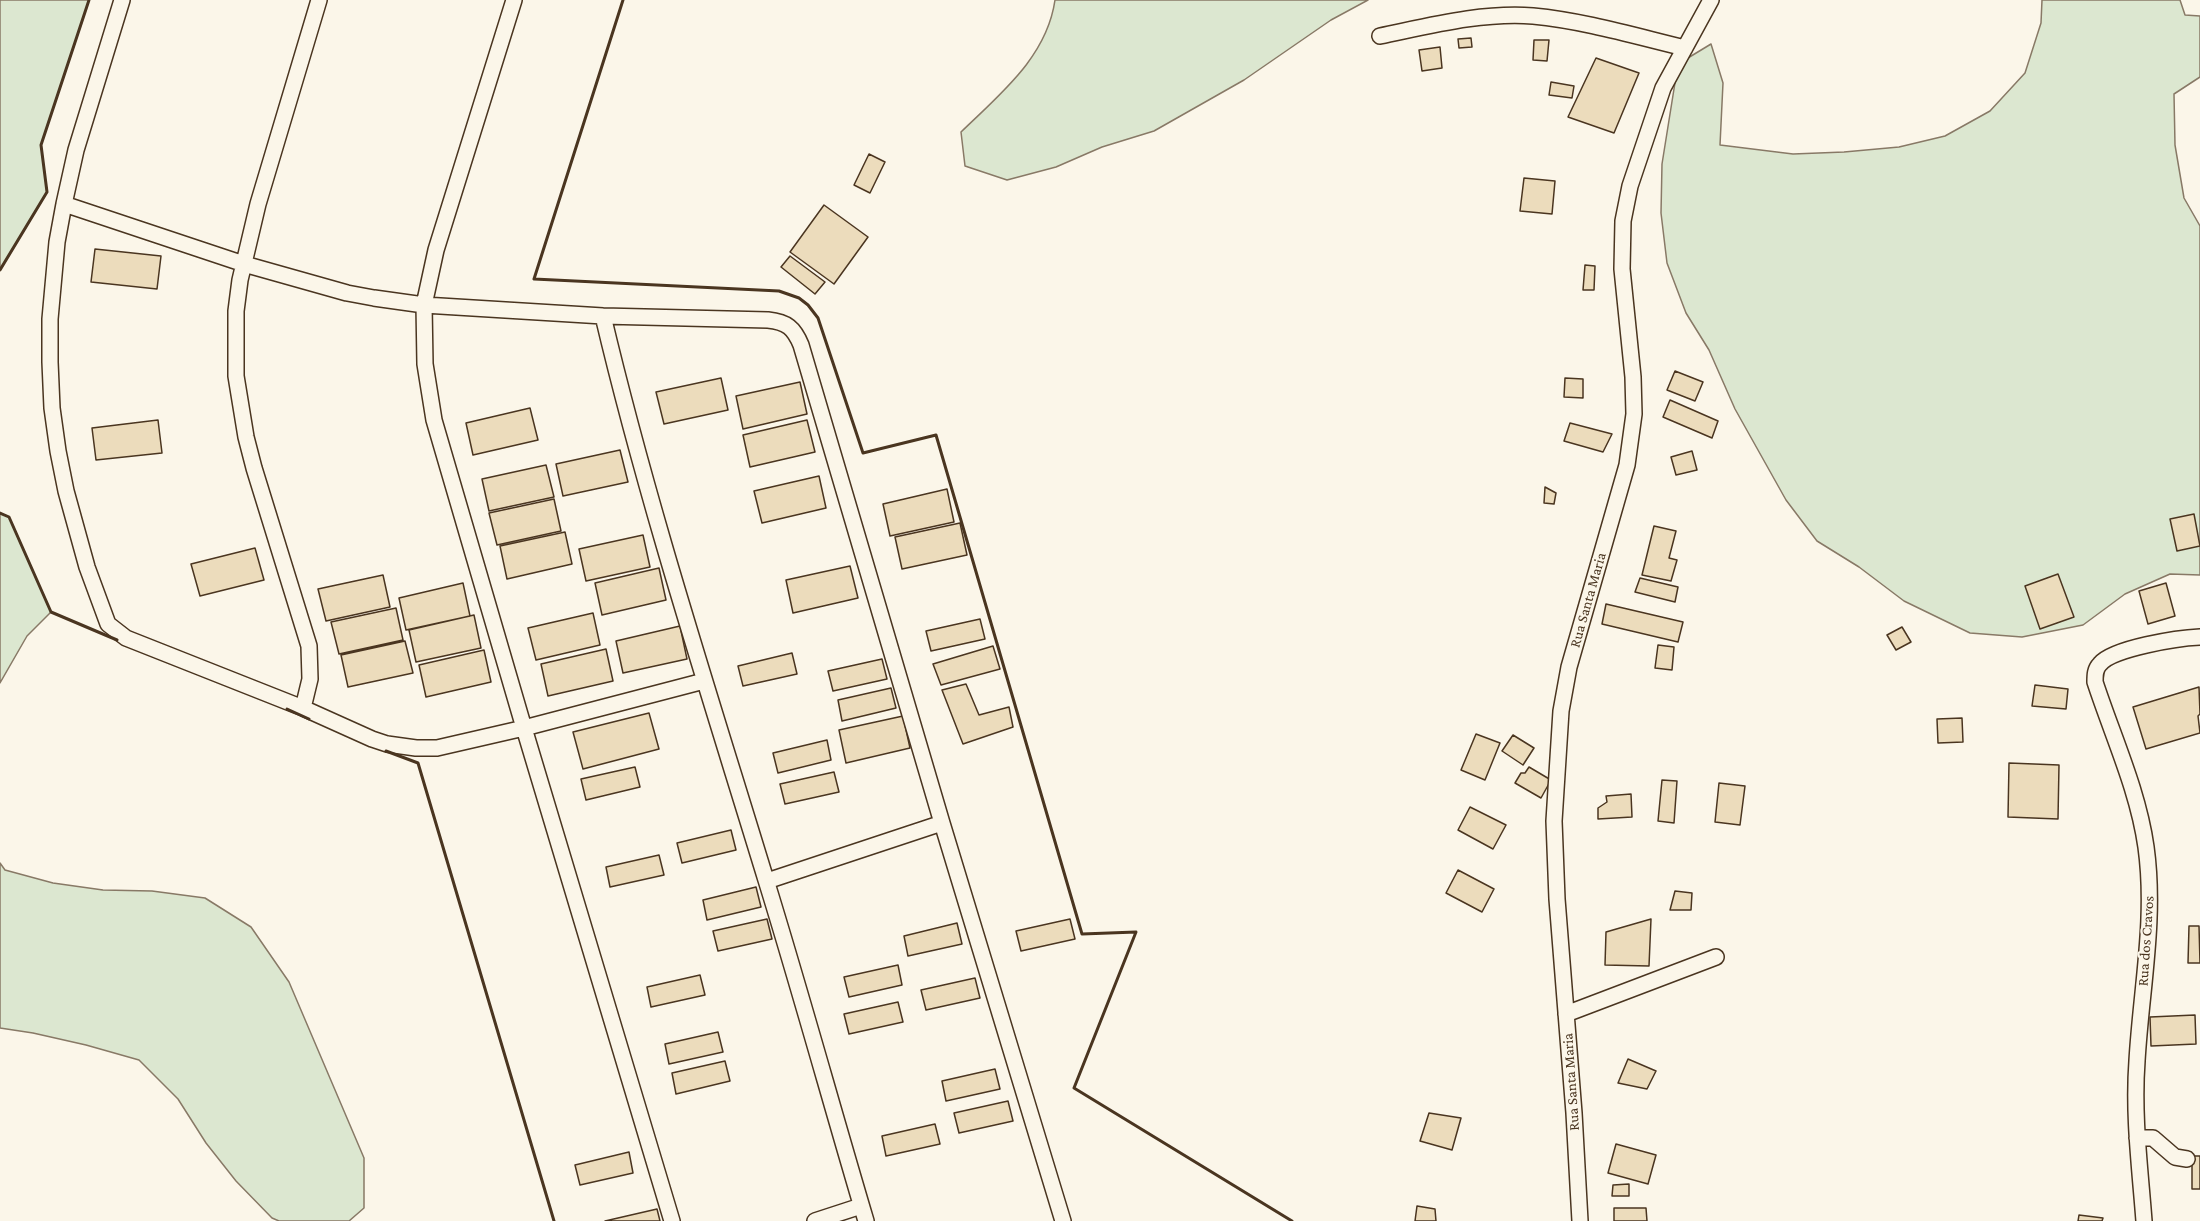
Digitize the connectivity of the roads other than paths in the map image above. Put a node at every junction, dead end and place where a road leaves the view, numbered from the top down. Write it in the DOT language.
graph roads {
  1 [pos="122,0"];
  2 [pos="319,0"];
  3 [pos="514,0"];
  4 [pos="1711,0"];
  5 [pos="1380,36"];
  6 [pos="1685,48"];
  7 [pos="64,204"];
  8 [pos="244,264"];
  9 [pos="424,305"];
  10 [pos="603,316"];
  11 [pos="2200,637"];
  12 [pos="704,681"];
  13 [pos="303,708"];
  14 [pos="524,728"];
  15 [pos="942,824"];
  16 [pos="766,881"];
  17 [pos="1716,957"];
  18 [pos="1566,1014"];
  19 [pos="2137,1138"];
  20 [pos="2187,1159"];
  21 [pos="863,1214"];
  22 [pos="672,1221"];
  23 [pos="815,1221"];
  24 [pos="1063,1221"];
  25 [pos="1580,1221"];
  26 [pos="2144,1221"];
  1 -- 7 [label="street"];
  2 -- 8 [label="street"];
  3 -- 9 [label="street"];
  4 -- 6 [label="street, Rua Santa Maria"];
  5 -- 6 [label="street"];
  6 -- 18 [label="street, Rua Santa Maria"];
  7 -- 8 [label="street"];
  7 -- 13 [label="street"];
  8 -- 9 [label="street"];
  8 -- 13 [label="street"];
  9 -- 10 [label="street"];
  9 -- 14 [label="street"];
  10 -- 12 [label="street"];
  10 -- 15 [label="street"];
  11 -- 19 [label="street, Rua dos Cravos"];
  12 -- 14 [label="street"];
  12 -- 16 [label="street"];
  13 -- 14 [label="street"];
  14 -- 22 [label="street"];
  15 -- 16 [label="street"];
  15 -- 24 [label="street"];
  16 -- 21 [label="street"];
  17 -- 18 [label="street"];
  18 -- 25 [label="street, Rua Santa Maria"];
  19 -- 20 [label="street"];
  19 -- 26 [label="street, Rua dos Cravos"];
  21 -- 23 [label="street"];
}
